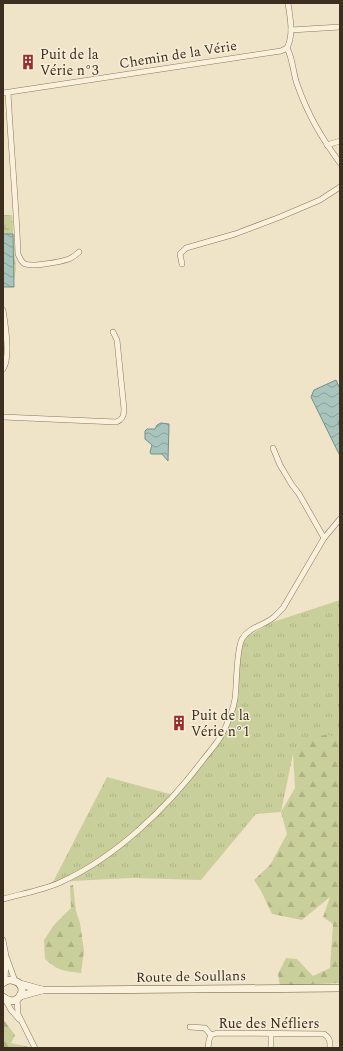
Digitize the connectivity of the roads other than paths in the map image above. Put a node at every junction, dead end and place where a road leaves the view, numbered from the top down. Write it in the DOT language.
graph roads {
  1 [pos="288,3"];
  2 [pos="340,27"];
  3 [pos="291,30"];
  4 [pos="288,48"];
  5 [pos="6,93"];
  6 [pos="340,141"];
  7 [pos="327,145"];
  8 [pos="340,163"];
  9 [pos="340,187"];
  10 [pos="79,252"];
  11 [pos="182,264"];
  12 [pos="3,310"];
  13 [pos="113,332"];
  14 [pos="3,369"];
  15 [pos="3,417"];
  16 [pos="273,448"];
  17 [pos="340,519"];
  18 [pos="324,538"];
  19 [pos="3,900"];
  20 [pos="3,940"];
  21 [pos="6,956"];
  22 [pos="4,982"];
  23 [pos="17,982"];
  24 [pos="340,988"];
  25 [pos="42,990"];
  26 [pos="4,998"];
  27 [pos="19,998"];
  28 [pos="23,1025"];
  29 [pos="190,1027"];
  30 [pos="271,1034"];
  31 [pos="211,1035"];
  32 [pos="36,1048"];
  33 [pos="208,1048"];
  34 [pos="271,1048"];
  35 [pos="330,1048"];
  1 -- 3 [label="street"];
  2 -- 3 [label="street"];
  3 -- 4 [label="street"];
  4 -- 5 [label="street, Chemin de la Vérie"];
  4 -- 7 [label="street"];
  5 -- 10 [label="street"];
  6 -- 7 [label="street"];
  7 -- 8 [label="street"];
  9 -- 11 [label="street"];
  12 -- 14 [label="street"];
  13 -- 15 [label="street"];
  16 -- 18 [label="street"];
  17 -- 18 [label="street"];
  18 -- 19 [label="street"];
  20 -- 21 [label="street"];
  21 -- 22 [label="street"];
  21 -- 23 [label="street"];
  22 -- 23 [label="main road, Route de Soullans"];
  23 -- 25 [label="main road, Route de Soullans"];
  23 -- 27 [label="main road"];
  24 -- 25 [label="main road, Route de Soullans"];
  25 -- 27 [label="main road, Route de Soullans"];
  26 -- 27 [label="main road, Route de Soullans"];
  26 -- 28 [label="street"];
  27 -- 28 [label="street"];
  28 -- 32 [label="street"];
  29 -- 31 [label="street"];
  30 -- 31 [label="street, Rue des Néfliers"];
  30 -- 34 [label="street"];
  30 -- 35 [label="street, Rue des Néfliers"];
  31 -- 33 [label="street, Rue des Néfliers"];
}
